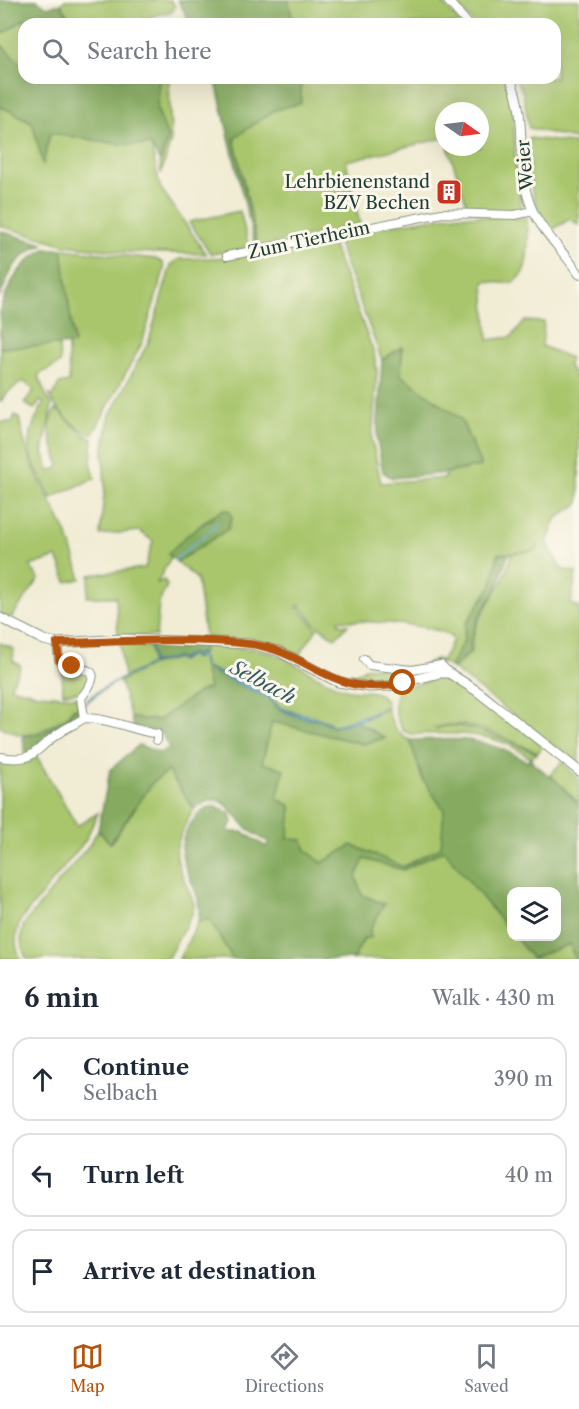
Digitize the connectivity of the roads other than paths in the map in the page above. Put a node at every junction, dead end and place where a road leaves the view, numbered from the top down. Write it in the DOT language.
graph roads {
  1 [pos="447,0"];
  2 [pos="463,18"];
  3 [pos="512,84"];
  4 [pos="533,211"];
  5 [pos="227,256"];
  6 [pos="579,274"];
  7 [pos="0,618"];
  8 [pos="57,643"];
  9 [pos="364,659"];
  10 [pos="449,673"];
  11 [pos="84,718"];
  12 [pos="157,740"];
  13 [pos="0,757"];
  14 [pos="579,771"];
  1 -- 2 [label="street"];
  3 -- 4 [label="street, Weier"];
  4 -- 5 [label="street, Zum Tierheim"];
  4 -- 6 [label="street, Weier"];
  7 -- 8 [label="street"];
  8 -- 10 [label="street"];
  8 -- 11 [label="street"];
  9 -- 10 [label="street"];
  10 -- 14 [label="street"];
  11 -- 12 [label="street"];
  11 -- 13 [label="street"];
}
